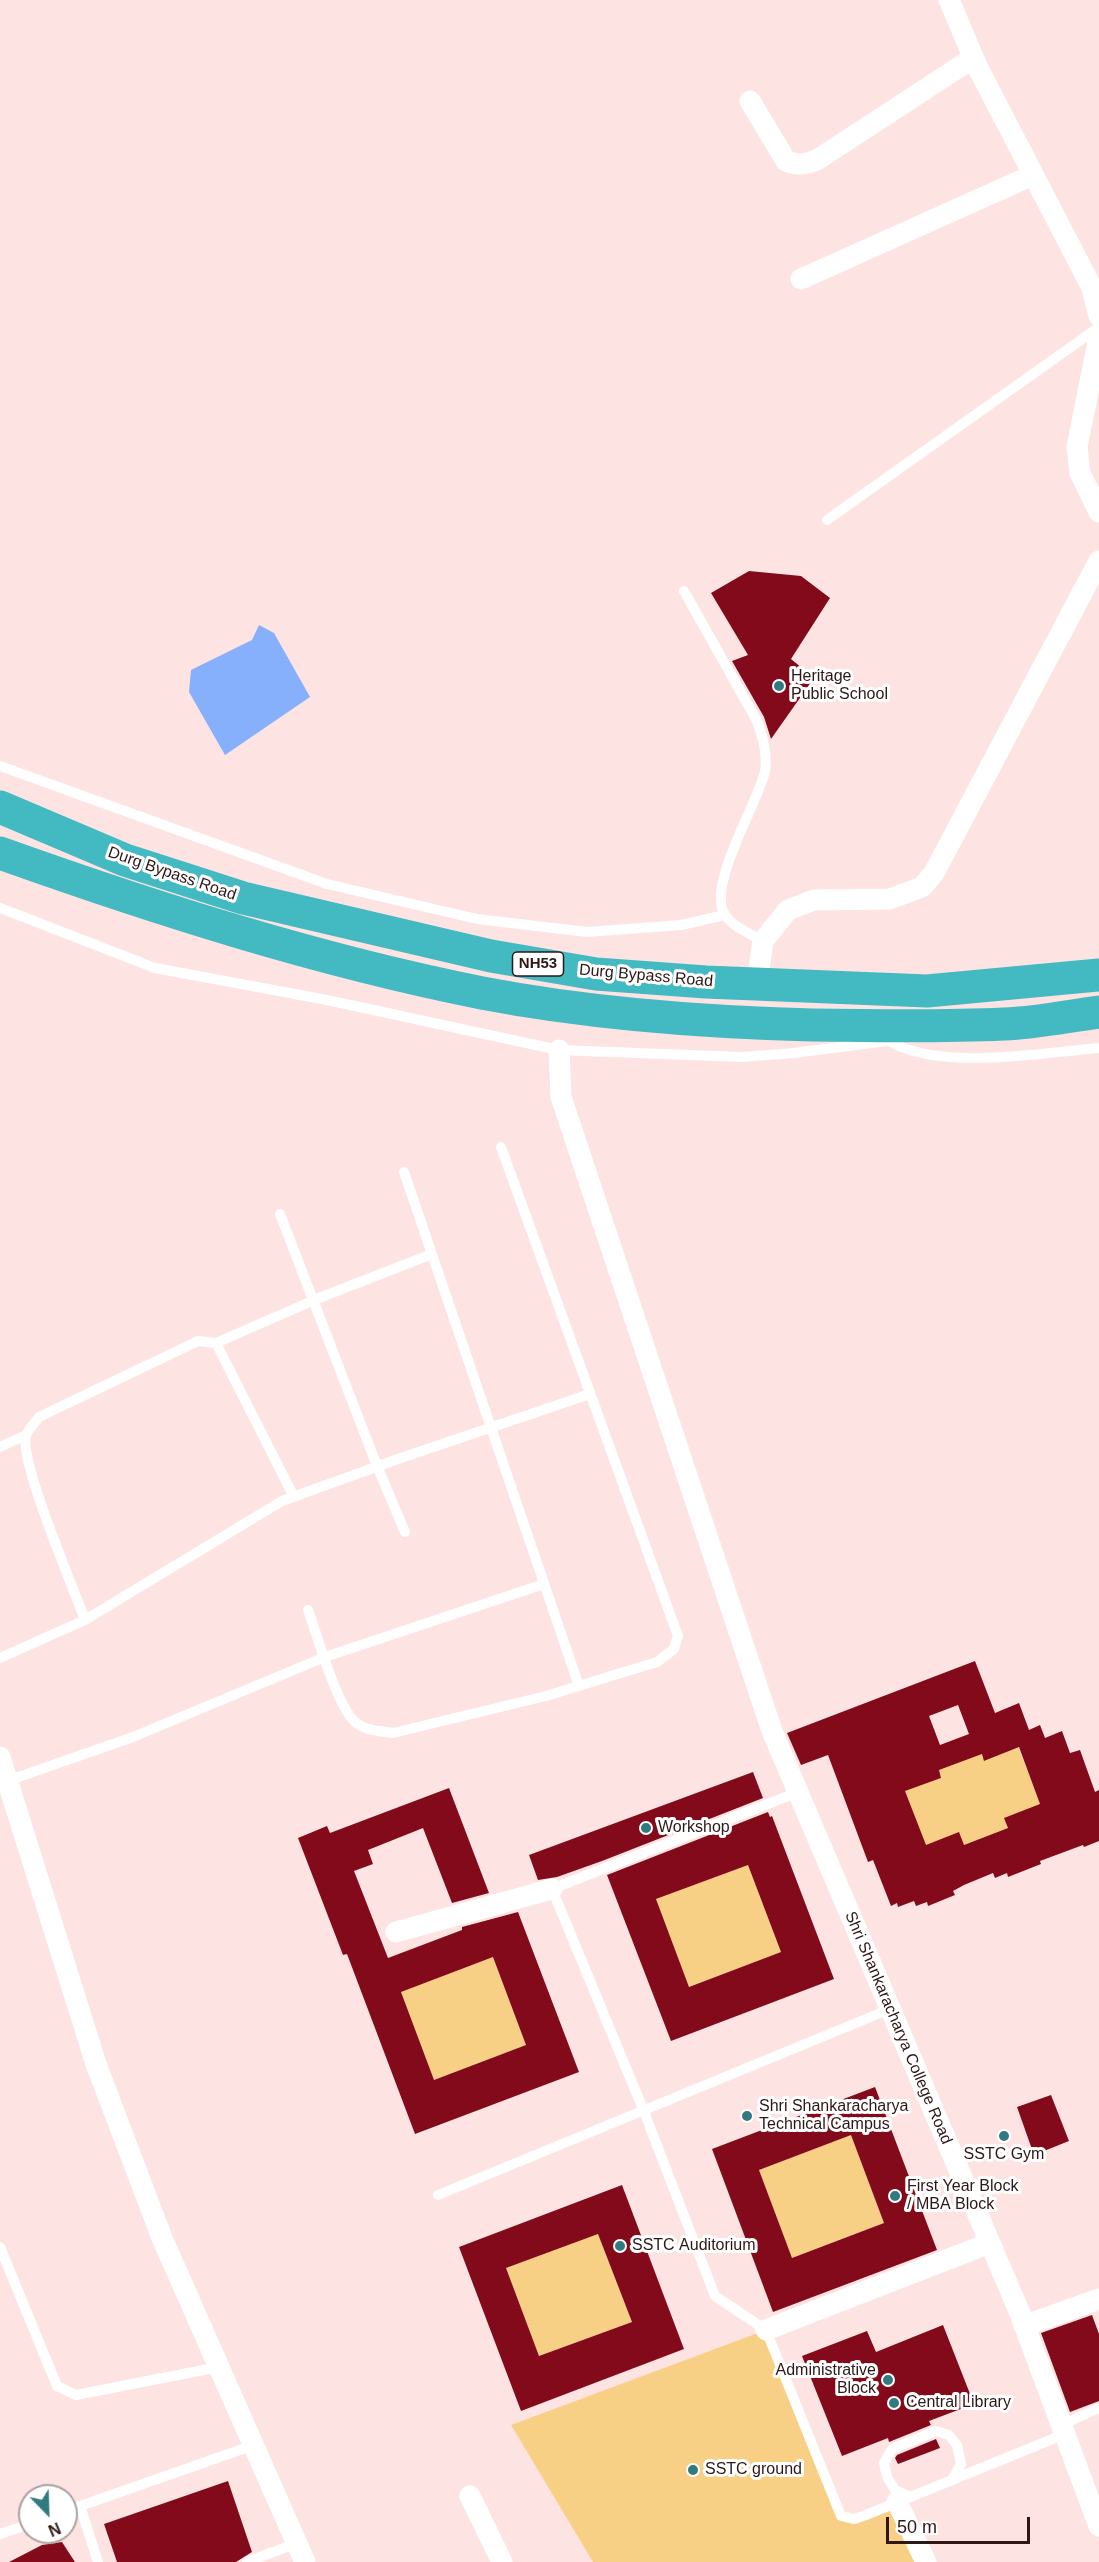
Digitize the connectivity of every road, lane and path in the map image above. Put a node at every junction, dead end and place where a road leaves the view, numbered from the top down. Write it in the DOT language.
graph roads {
  1 [pos="948,0"];
  2 [pos="973,58"];
  3 [pos="750,101"];
  4 [pos="1033,175"];
  5 [pos="801,279"];
  6 [pos="1099,316"];
  7 [pos="1099,327"];
  8 [pos="1099,337"];
  9 [pos="1099,512"];
  10 [pos="827,520"];
  11 [pos="1099,561"];
  12 [pos="684,591"];
  13 [pos="0,766"];
  14 [pos="0,807"];
  15 [pos="0,853"];
  16 [pos="0,908"];
  17 [pos="725,915"];
  18 [pos="763,941"];
  19 [pos="1099,975"];
  20 [pos="757,984"];
  21 [pos="1099,1012"];
  22 [pos="877,1033"];
  23 [pos="1099,1048"];
  24 [pos="559,1050"];
  25 [pos="501,1147"];
  26 [pos="404,1172"];
  27 [pos="280,1214"];
  28 [pos="432,1254"];
  29 [pos="314,1302"];
  30 [pos="216,1343"];
  31 [pos="590,1394"];
  32 [pos="492,1427"];
  33 [pos="26,1435"];
  34 [pos="0,1447"];
  35 [pos="377,1466"];
  36 [pos="294,1497"];
  37 [pos="405,1532"];
  38 [pos="544,1584"];
  39 [pos="308,1610"];
  40 [pos="85,1620"];
  41 [pos="325,1657"];
  42 [pos="0,1658"];
  43 [pos="579,1686"];
  44 [pos="0,1757"];
  45 [pos="6,1781"];
  46 [pos="798,1792"];
  47 [pos="552,1889"];
  48 [pos="396,1932"];
  49 [pos="890,2009"];
  50 [pos="643,2109"];
  51 [pos="438,2195"];
  52 [pos="990,2243"];
  53 [pos="0,2247"];
  54 [pos="1099,2300"];
  55 [pos="1024,2325"];
  56 [pos="766,2330"];
  57 [pos="219,2367"];
  58 [pos="1099,2408"];
  59 [pos="1063,2430"];
  60 [pos="254,2445"];
  61 [pos="1090,2474"];
  62 [pos="952,2480"];
  63 [pos="470,2496"];
  64 [pos="904,2500"];
  65 [pos="80,2506"];
  66 [pos="1099,2526"];
  67 [pos="18,2528"];
  68 [pos="0,2534"];
  69 [pos="301,2553"];
  70 [pos="98,2562"];
  71 [pos="247,2562"];
  72 [pos="502,2562"];
  73 [pos="926,2562"];
  1 -- 2 [label="street"];
  2 -- 3 [label="street"];
  2 -- 4 [label="street"];
  4 -- 5 [label="street"];
  4 -- 6 [label="street"];
  7 -- 10 [label="lane"];
  8 -- 9 [label="street"];
  11 -- 18 [label="street"];
  12 -- 17 [label="lane"];
  13 -- 17 [label="lane"];
  14 -- 20 [label="highway, Durg Bypass Road / NH53"];
  15 -- 22 [label="highway, Durg Bypass Road / NH53"];
  16 -- 24 [label="lane"];
  17 -- 18 [label="lane"];
  18 -- 20 [label="street"];
  19 -- 20 [label="highway, Durg Bypass Road / NH53"];
  21 -- 22 [label="highway, Durg Bypass Road / NH53"];
  22 -- 23 [label="lane"];
  22 -- 24 [label="lane"];
  24 -- 46 [label="street, Shri Shankaracharya College Road"];
  25 -- 31 [label="lane"];
  26 -- 28 [label="lane"];
  27 -- 29 [label="lane"];
  28 -- 29 [label="lane"];
  28 -- 32 [label="lane"];
  29 -- 30 [label="lane"];
  29 -- 35 [label="lane"];
  30 -- 33 [label="lane"];
  30 -- 36 [label="lane"];
  31 -- 32 [label="lane"];
  31 -- 43 [label="lane"];
  32 -- 35 [label="lane"];
  32 -- 38 [label="lane"];
  33 -- 34 [label="lane"];
  33 -- 40 [label="lane"];
  35 -- 36 [label="lane"];
  35 -- 37 [label="lane"];
  36 -- 40 [label="lane"];
  38 -- 41 [label="lane"];
  38 -- 43 [label="lane"];
  39 -- 41 [label="lane"];
  40 -- 42 [label="lane"];
  41 -- 43 [label="lane"];
  41 -- 45 [label="lane"];
  44 -- 45 [label="street"];
  45 -- 57 [label="street"];
  46 -- 47 [label="lane"];
  46 -- 49 [label="street, Shri Shankaracharya College Road"];
  47 -- 48 [label="street"];
  47 -- 50 [label="lane"];
  49 -- 50 [label="lane"];
  49 -- 52 [label="street, Shri Shankaracharya College Road"];
  50 -- 51 [label="lane"];
  50 -- 56 [label="lane"];
  52 -- 55 [label="street, Shri Shankaracharya College Road"];
  52 -- 56 [label="street"];
  53 -- 57 [label="lane"];
  54 -- 55 [label="street"];
  55 -- 59 [label="street, Shri Shankaracharya College Road"];
  56 -- 64 [label="lane"];
  57 -- 60 [label="street"];
  58 -- 59 [label="lane"];
  59 -- 61 [label="street, Shri Shankaracharya College Road"];
  59 -- 62 [label="lane"];
  60 -- 65 [label="lane"];
  60 -- 69 [label="street"];
  61 -- 66 [label="street, Shri Shankaracharya College Road"];
  62 -- 64 [label="lane"];
  62 -- 64 [label="lane"];
  63 -- 72 [label="street"];
  64 -- 73 [label="street"];
  65 -- 70 [label="lane"];
  67 -- 68 [label="lane"];
  69 -- 71 [label="lane"];
}
